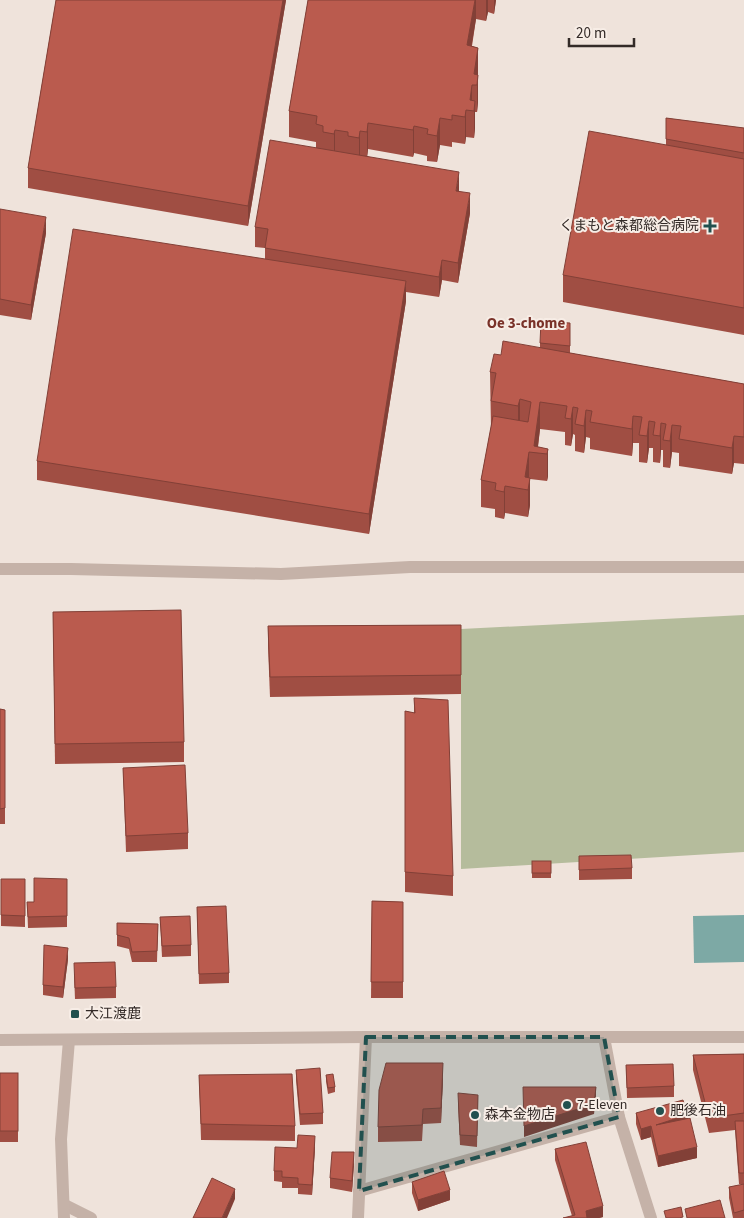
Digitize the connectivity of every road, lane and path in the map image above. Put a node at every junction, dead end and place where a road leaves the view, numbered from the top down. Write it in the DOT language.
graph roads {
  1 [pos="744,567"];
  2 [pos="0,569"];
  3 [pos="366,1037"];
  4 [pos="744,1037"];
  5 [pos="604,1038"];
  6 [pos="0,1040"];
  7 [pos="69,1040"];
  8 [pos="619,1118"];
  9 [pos="359,1191"];
  10 [pos="65,1212"];
  11 [pos="91,1218"];
  12 [pos="358,1218"];
  13 [pos="651,1218"];
  1 -- 2 [label="street"];
  3 -- 5 [label="street"];
  3 -- 7 [label="street"];
  3 -- 9 [label="street"];
  4 -- 5 [label="street"];
  5 -- 8 [label="street"];
  6 -- 7 [label="street"];
  7 -- 10 [label="street"];
  8 -- 9 [label="street"];
  8 -- 13 [label="street"];
  9 -- 12 [label="street"];
  10 -- 11 [label="street"];
}
